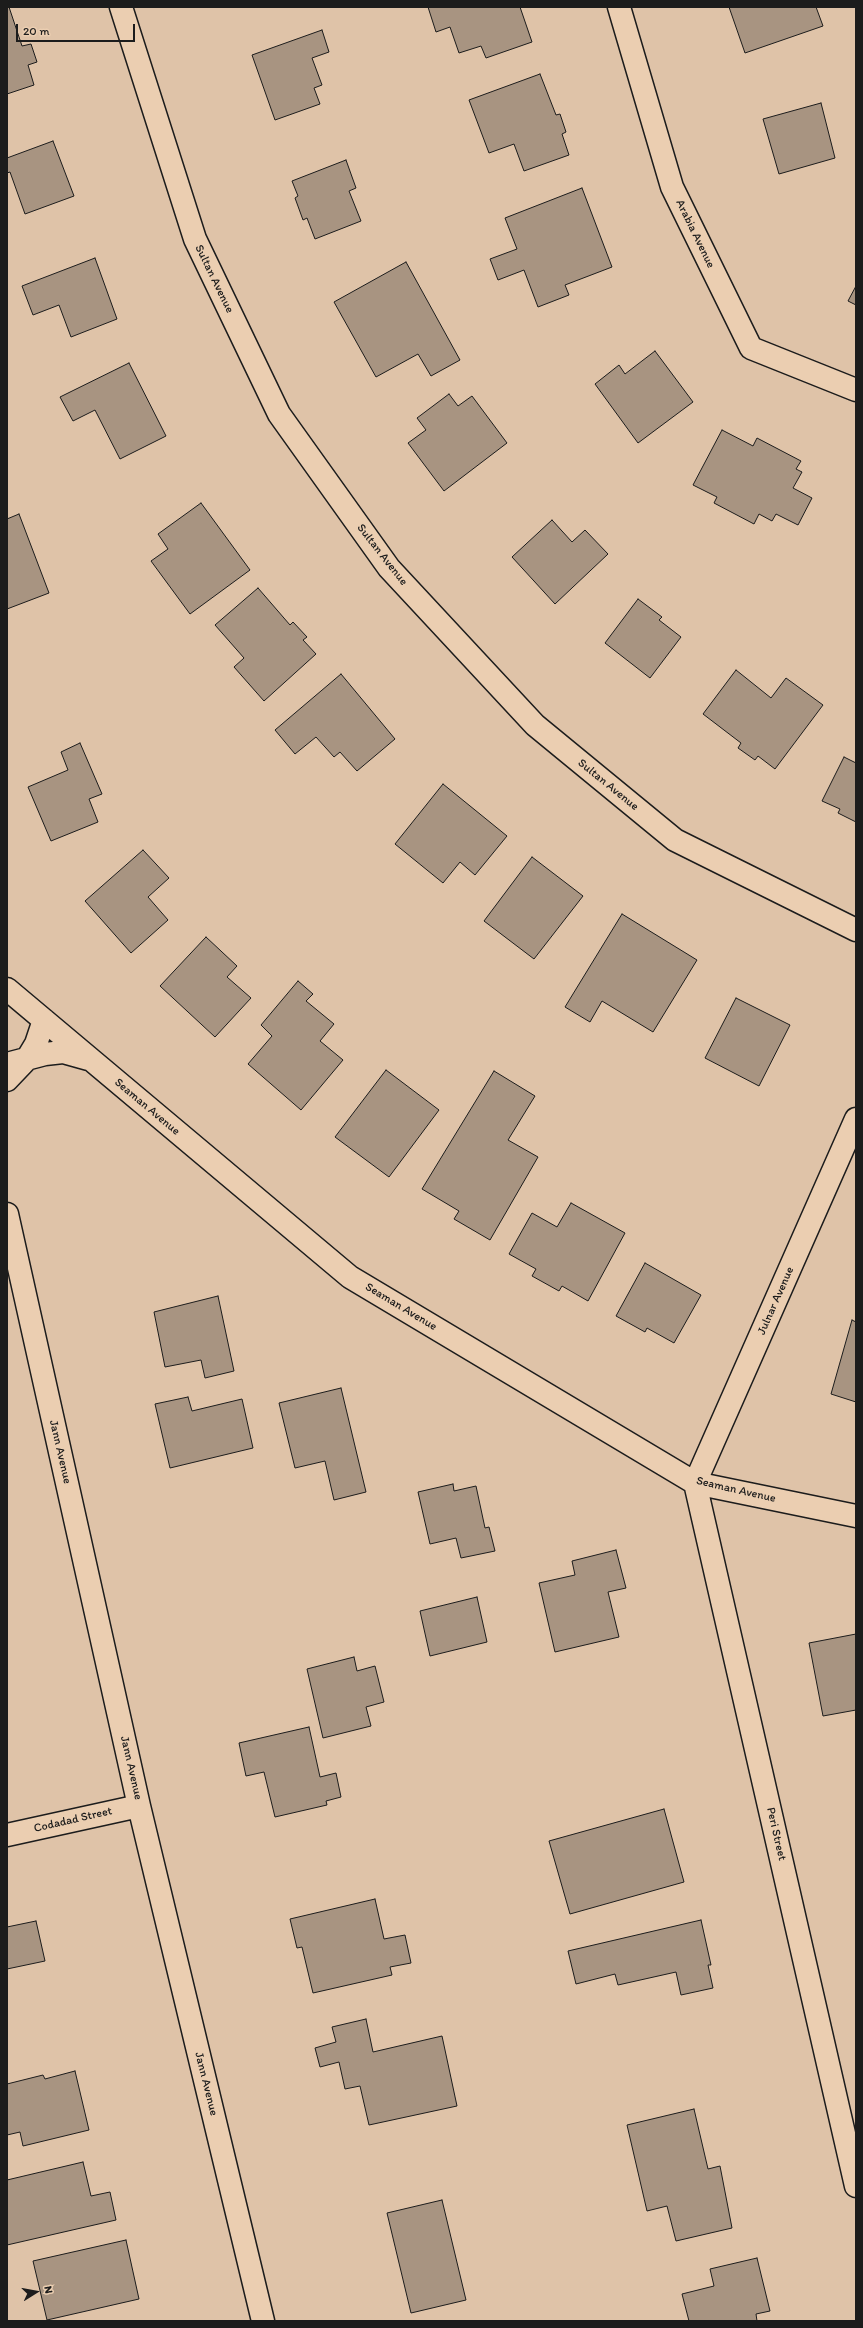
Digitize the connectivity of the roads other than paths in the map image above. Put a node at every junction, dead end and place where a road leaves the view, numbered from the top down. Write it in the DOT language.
graph roads {
  1 [pos="120,7"];
  2 [pos="620,7"];
  3 [pos="856,390"];
  4 [pos="856,930"];
  5 [pos="7,989"];
  6 [pos="44,1020"];
  7 [pos="92,1061"];
  8 [pos="17,1062"];
  9 [pos="7,1080"];
  10 [pos="856,1119"];
  11 [pos="7,1214"];
  12 [pos="695,1483"];
  13 [pos="856,1516"];
  14 [pos="139,1806"];
  15 [pos="7,1835"];
  16 [pos="856,2186"];
  17 [pos="263,2321"];
  1 -- 4 [label="street, Sultan Avenue"];
  2 -- 3 [label="street, Arabia Avenue"];
  5 -- 6 [label="street, Seaman Avenue"];
  6 -- 7 [label="street, Seaman Avenue"];
  6 -- 8 [label="street"];
  7 -- 8 [label="street"];
  7 -- 12 [label="street, Seaman Avenue"];
  8 -- 9 [label="street"];
  10 -- 12 [label="street, Julnar Avenue"];
  11 -- 14 [label="street, Jann Avenue"];
  12 -- 13 [label="street, Seaman Avenue"];
  12 -- 16 [label="street, Peri Street"];
  14 -- 15 [label="street, Codadad Street"];
  14 -- 17 [label="street, Jann Avenue"];
}
